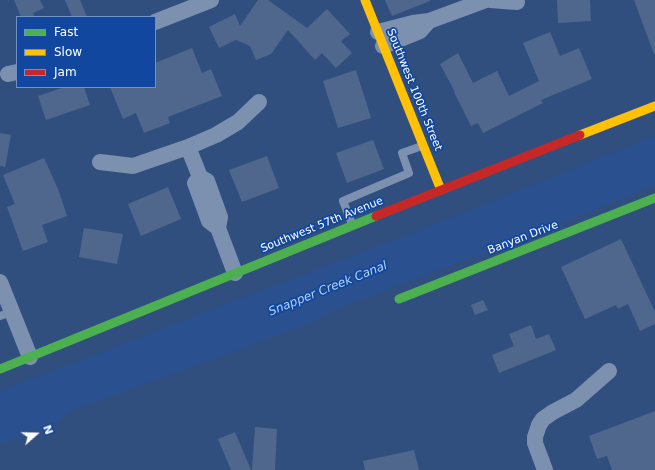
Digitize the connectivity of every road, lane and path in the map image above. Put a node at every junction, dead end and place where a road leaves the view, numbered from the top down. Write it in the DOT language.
graph roads {
  1 [pos="211,0"];
  2 [pos="365,0"];
  3 [pos="486,0"];
  4 [pos="490,0"];
  5 [pos="517,2"];
  6 [pos="156,22"];
  7 [pos="380,39"];
  8 [pos="259,102"];
  9 [pos="655,106"];
  10 [pos="423,146"];
  11 [pos="188,147"];
  12 [pos="100,162"];
  13 [pos="441,190"];
  14 [pos="655,198"];
  15 [pos="353,225"];
  16 [pos="235,273"];
  17 [pos="0,282"];
  18 [pos="399,299"];
  19 [pos="6,314"];
  20 [pos="30,357"];
  21 [pos="0,369"];
  22 [pos="609,371"];
  23 [pos="545,470"];
  1 -- 6 [label="street"];
  2 -- 7 [label="main road, Southwest 100th Street"];
  3 -- 7 [label="street"];
  4 -- 5 [label="street"];
  7 -- 10 [label="main road, Southwest 100th Street"];
  8 -- 11 [label="street"];
  9 -- 13 [label="main road, Southwest 57th Avenue"];
  10 -- 13 [label="main road, Southwest 100th Street"];
  10 -- 15 [label="lane"];
  11 -- 12 [label="street"];
  11 -- 16 [label="street"];
  13 -- 15 [label="main road, Southwest 57th Avenue"];
  14 -- 18 [label="main road, Banyan Drive"];
  15 -- 16 [label="main road, Southwest 57th Avenue"];
  16 -- 20 [label="main road, Southwest 57th Avenue"];
  17 -- 19 [label="street"];
  19 -- 20 [label="street"];
  20 -- 21 [label="main road, Southwest 57th Avenue"];
  22 -- 23 [label="street"];
}
